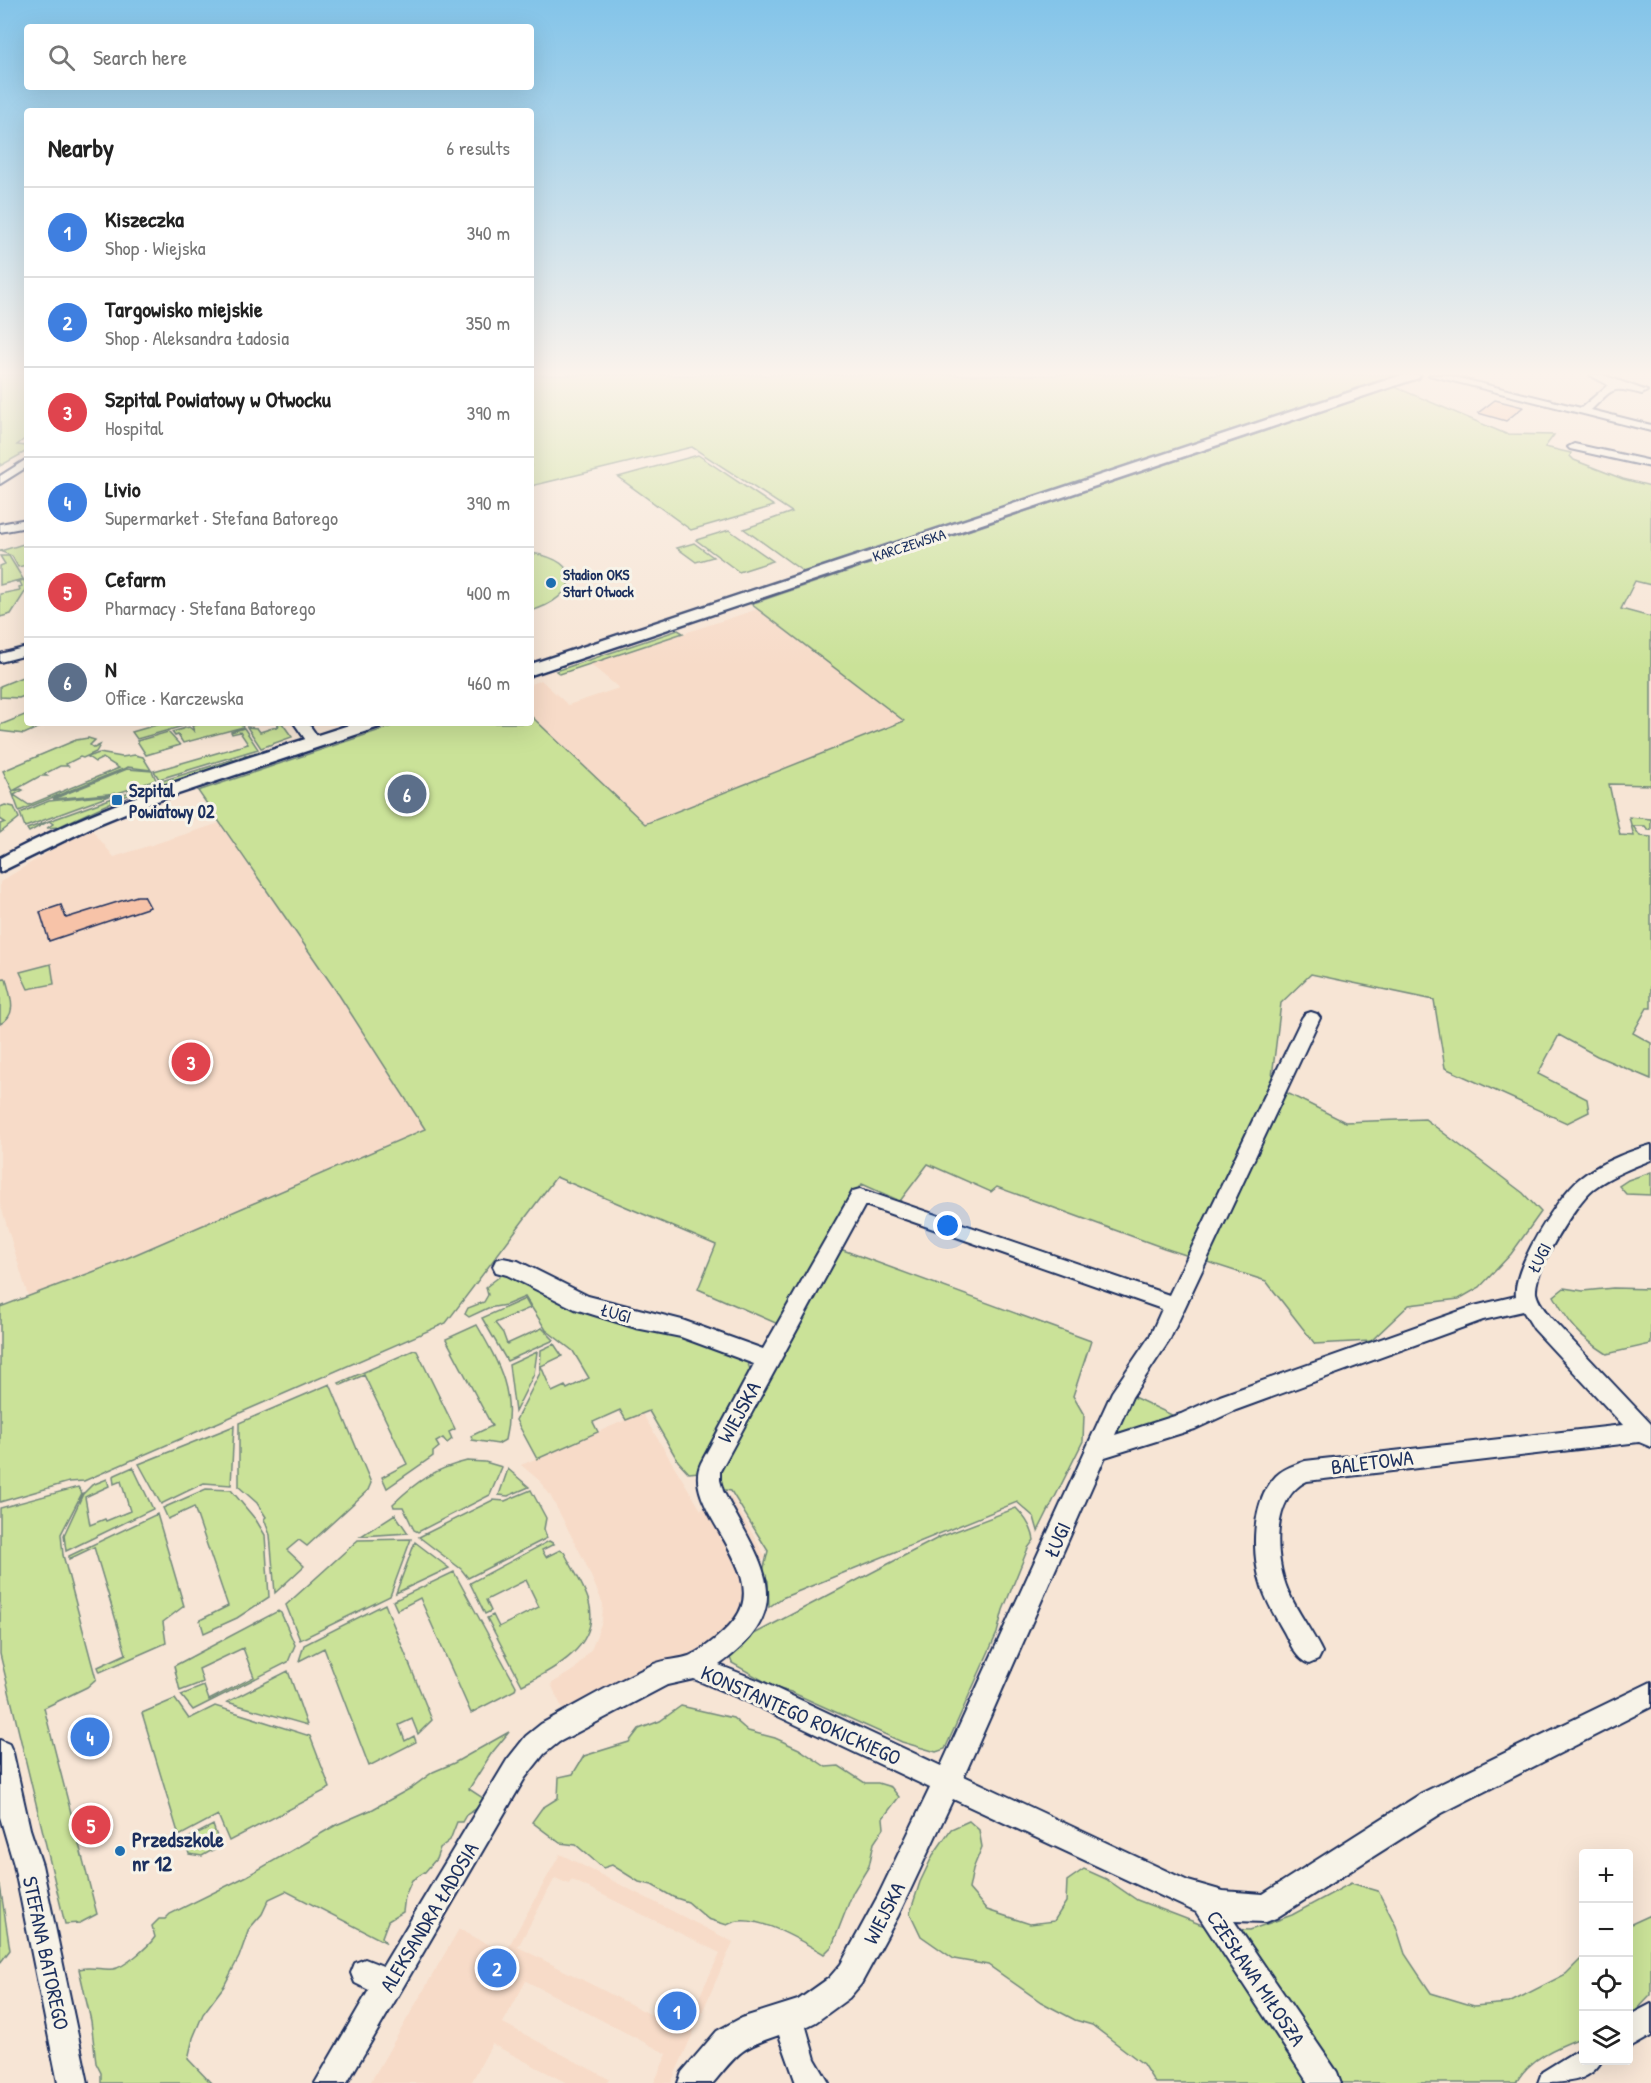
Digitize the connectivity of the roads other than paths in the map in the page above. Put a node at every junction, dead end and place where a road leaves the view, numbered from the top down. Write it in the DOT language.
graph roads {
  1 [pos="12,472"];
  2 [pos="1124,472"];
  3 [pos="0,481"];
  4 [pos="24,524"];
  5 [pos="0,528"];
  6 [pos="24,652"];
  7 [pos="0,658"];
  8 [pos="534,669"];
  9 [pos="303,726"];
  10 [pos="364,726"];
  11 [pos="315,742"];
  12 [pos="0,866"];
  13 [pos="1311,1018"];
  14 [pos="1651,1152"];
  15 [pos="503,1266"];
  16 [pos="1527,1302"];
  17 [pos="1175,1305"];
  18 [pos="768,1360"];
  19 [pos="1647,1436"];
  20 [pos="1097,1450"];
  21 [pos="1309,1652"];
  22 [pos="694,1667"];
  23 [pos="1651,1694"];
  24 [pos="528,1752"];
  25 [pos="0,1753"];
  26 [pos="948,1781"];
  27 [pos="8,1833"];
  28 [pos="1206,1903"];
  29 [pos="789,2017"];
  30 [pos="1651,2019"];
  31 [pos="1633,2031"];
  32 [pos="1581,2065"];
  33 [pos="73,2083"];
  34 [pos="330,2083"];
  35 [pos="693,2083"];
  36 [pos="814,2083"];
  37 [pos="1326,2083"];
  38 [pos="1553,2083"];
  1 -- 3 [label="street"];
  2 -- 8 [label="main road, KARCZEWSKA"];
  4 -- 5 [label="street"];
  6 -- 7 [label="street"];
  9 -- 11 [label="street"];
  10 -- 11 [label="main road"];
  11 -- 12 [label="main road"];
  13 -- 17 [label="street, ŁUGI"];
  14 -- 16 [label="street, ŁUGI"];
  15 -- 18 [label="street, ŁUGI"];
  16 -- 19 [label="street"];
  16 -- 20 [label="street"];
  17 -- 18 [label="street, WIEJSKA"];
  17 -- 20 [label="street, ŁUGI"];
  18 -- 22 [label="street, WIEJSKA"];
  19 -- 21 [label="street, BALETOWA"];
  20 -- 26 [label="street, ŁUGI"];
  22 -- 24 [label="street, KONSTANTEGO ROKICKIEGO"];
  22 -- 26 [label="street, KONSTANTEGO ROKICKIEGO"];
  23 -- 28 [label="street, KONSTANTEGO ROKICKIEGO"];
  24 -- 34 [label="street, ALEKSANDRA ŁADOSIA"];
  25 -- 27 [label="street, STEFANA BATOREGO"];
  26 -- 28 [label="street, KONSTANTEGO ROKICKIEGO"];
  26 -- 29 [label="street, WIEJSKA"];
  27 -- 33 [label="street, STEFANA BATOREGO"];
  28 -- 37 [label="street, CZESŁAWA MIŁOSZA"];
  29 -- 35 [label="street, WIEJSKA"];
  29 -- 36 [label="street"];
  30 -- 31 [label="street"];
  32 -- 38 [label="street"];
}
